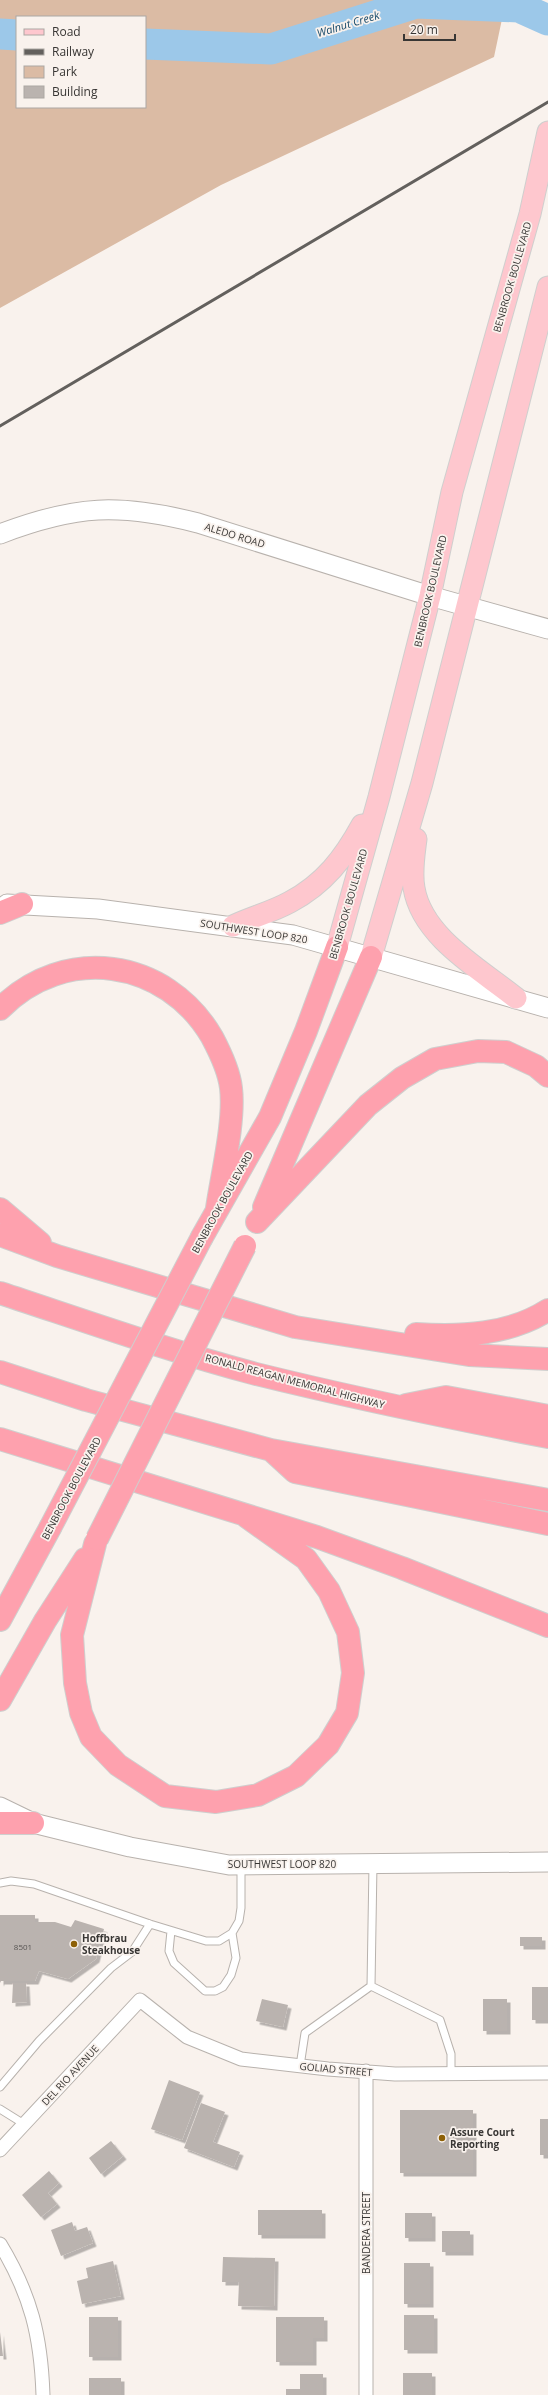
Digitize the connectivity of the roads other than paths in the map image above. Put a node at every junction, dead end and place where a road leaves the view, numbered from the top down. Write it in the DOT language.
graph roads {
  1 [pos="548,132"];
  2 [pos="548,287"];
  3 [pos="0,534"];
  4 [pos="430,596"];
  5 [pos="467,606"];
  6 [pos="548,629"];
  7 [pos="422,783"];
  8 [pos="379,797"];
  9 [pos="0,904"];
  10 [pos="22,904"];
  11 [pos="0,913"];
  12 [pos="233,926"];
  13 [pos="337,947"];
  14 [pos="371,957"];
  15 [pos="516,998"];
  16 [pos="548,1008"];
  17 [pos="0,1009"];
  18 [pos="548,1076"];
  19 [pos="217,1208"];
  20 [pos="0,1209"];
  21 [pos="257,1222"];
  22 [pos="0,1234"];
  23 [pos="57,1256"];
  24 [pos="0,1293"];
  25 [pos="548,1310"];
  26 [pos="327,1334"];
  27 [pos="548,1359"];
  28 [pos="0,1372"];
  29 [pos="394,1407"];
  30 [pos="548,1416"];
  31 [pos="548,1437"];
  32 [pos="0,1440"];
  33 [pos="271,1450"];
  34 [pos="548,1500"];
  35 [pos="247,1517"];
  36 [pos="548,1524"];
  37 [pos="46,1536"];
  38 [pos="96,1541"];
  39 [pos="0,1589"];
  40 [pos="0,1620"];
  41 [pos="548,1626"];
  42 [pos="0,1700"];
  43 [pos="0,1807"];
  44 [pos="0,1823"];
  45 [pos="33,1823"];
  46 [pos="548,1862"];
  47 [pos="373,1864"];
  48 [pos="241,1865"];
  49 [pos="0,1883"];
  50 [pos="150,1924"];
  51 [pos="171,1931"];
  52 [pos="232,1933"];
  53 [pos="371,1986"];
  54 [pos="140,2000"];
  55 [pos="300,2066"];
  56 [pos="366,2071"];
  57 [pos="548,2073"];
  58 [pos="450,2074"];
  59 [pos="0,2087"];
  60 [pos="0,2109"];
  61 [pos="24,2124"];
  62 [pos="0,2150"];
  63 [pos="0,2244"];
  64 [pos="43,2395"];
  65 [pos="366,2395"];
  1 -- 4 [label="main road, BENBROOK BOULEVARD"];
  2 -- 5 [label="main road"];
  3 -- 4 [label="main road, ALEDO ROAD"];
  4 -- 5 [label="main road, ALEDO ROAD"];
  4 -- 8 [label="main road, BENBROOK BOULEVARD"];
  5 -- 6 [label="main road, ALEDO ROAD"];
  5 -- 7 [label="main road"];
  7 -- 14 [label="main road"];
  7 -- 15 [label="main road"];
  8 -- 12 [label="main road"];
  8 -- 13 [label="main road, BENBROOK BOULEVARD"];
  9 -- 10 [label="main road, SOUTHWEST LOOP 820"];
  10 -- 11 [label="highway"];
  10 -- 12 [label="main road, SOUTHWEST LOOP 820"];
  12 -- 13 [label="main road, SOUTHWEST LOOP 820"];
  13 -- 14 [label="main road, SOUTHWEST LOOP 820"];
  13 -- 19 [label="highway, BENBROOK BOULEVARD"];
  14 -- 15 [label="main road, SOUTHWEST LOOP 820"];
  14 -- 21 [label="highway"];
  15 -- 16 [label="main road, SOUTHWEST LOOP 820"];
  17 -- 19 [label="highway"];
  18 -- 21 [label="highway"];
  19 -- 37 [label="highway, BENBROOK BOULEVARD, bridge"];
  20 -- 23 [label="highway"];
  21 -- 38 [label="highway, bridge"];
  22 -- 23 [label="highway"];
  23 -- 26 [label="highway"];
  24 -- 29 [label="highway, RONALD REAGAN MEMORIAL HIGHWAY"];
  25 -- 26 [label="highway"];
  26 -- 27 [label="highway"];
  28 -- 33 [label="highway"];
  29 -- 30 [label="highway"];
  29 -- 31 [label="highway, RONALD REAGAN MEMORIAL HIGHWAY"];
  32 -- 35 [label="highway"];
  33 -- 34 [label="highway"];
  33 -- 36 [label="highway"];
  35 -- 38 [label="highway"];
  35 -- 41 [label="highway"];
  37 -- 39 [label="highway"];
  37 -- 40 [label="highway, BENBROOK BOULEVARD"];
  38 -- 42 [label="highway"];
  43 -- 45 [label="main road, SOUTHWEST LOOP 820"];
  44 -- 45 [label="highway"];
  45 -- 48 [label="main road, SOUTHWEST LOOP 820"];
  46 -- 47 [label="main road, SOUTHWEST LOOP 820"];
  47 -- 48 [label="main road, SOUTHWEST LOOP 820"];
  47 -- 53 [label="lane"];
  48 -- 52 [label="lane"];
  49 -- 50 [label="lane"];
  50 -- 51 [label="lane"];
  50 -- 59 [label="lane"];
  51 -- 52 [label="lane"];
  51 -- 52 [label="lane"];
  53 -- 55 [label="lane"];
  53 -- 58 [label="lane"];
  54 -- 55 [label="street, GOLIAD STREET"];
  54 -- 61 [label="street, DEL RIO AVENUE"];
  55 -- 56 [label="street, GOLIAD STREET"];
  56 -- 58 [label="street, GOLIAD STREET"];
  56 -- 65 [label="street, BANDERA STREET"];
  57 -- 58 [label="street, GOLIAD STREET"];
  60 -- 61 [label="lane"];
  61 -- 62 [label="street, DEL RIO AVENUE"];
  63 -- 64 [label="street"];
}
